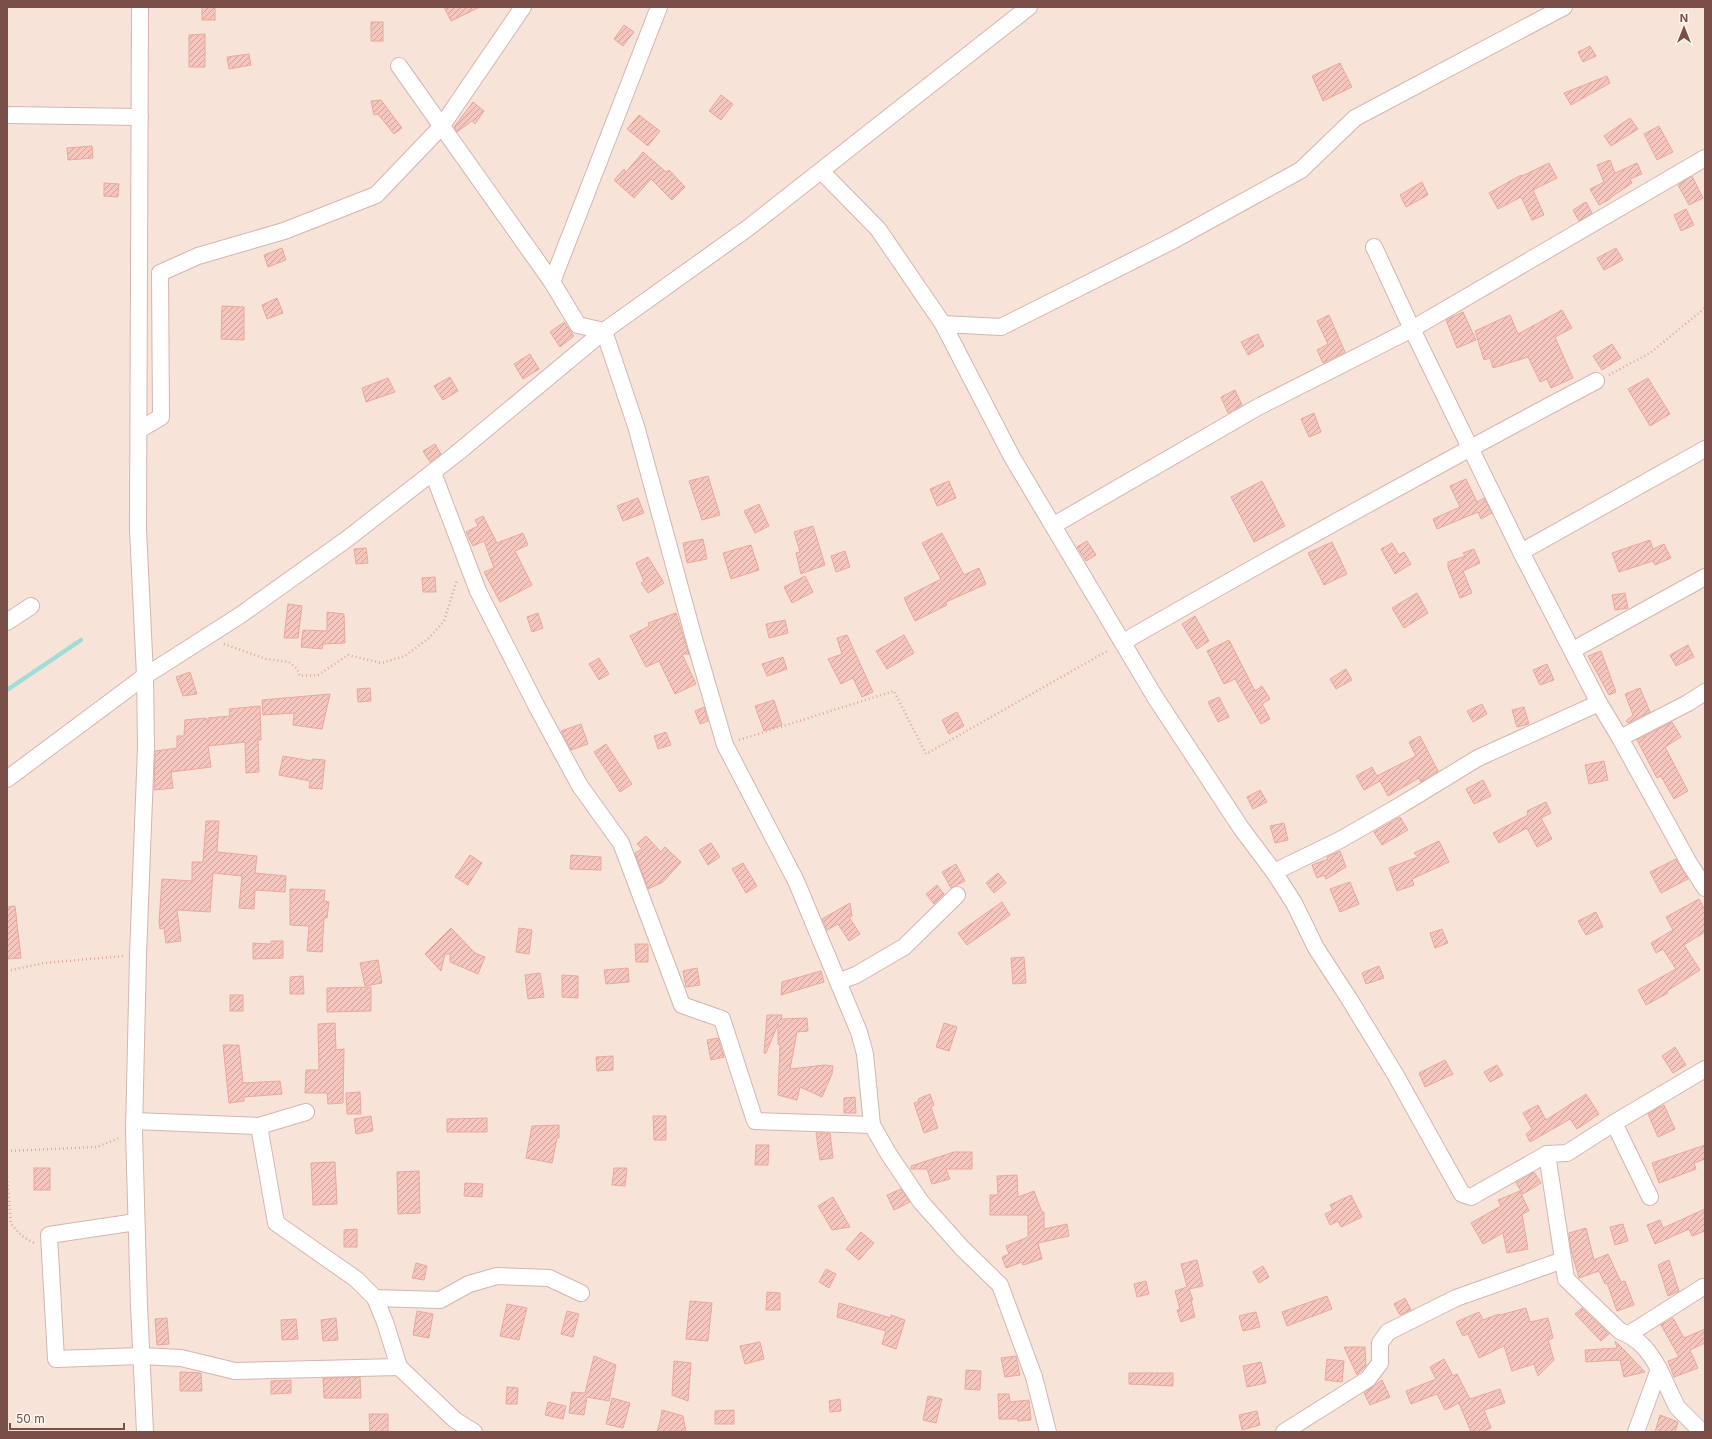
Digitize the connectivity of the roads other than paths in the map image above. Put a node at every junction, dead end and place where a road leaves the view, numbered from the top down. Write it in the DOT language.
graph roads {
  1 [pos="140,7"];
  2 [pos="523,7"];
  3 [pos="659,7"];
  4 [pos="1029,7"];
  5 [pos="1564,7"];
  6 [pos="399,66"];
  7 [pos="7,115"];
  8 [pos="140,116"];
  9 [pos="441,127"];
  10 [pos="1705,158"];
  11 [pos="821,171"];
  12 [pos="1374,247"];
  13 [pos="552,282"];
  14 [pos="943,324"];
  15 [pos="1412,329"];
  16 [pos="604,331"];
  17 [pos="1596,381"];
  18 [pos="138,430"];
  19 [pos="1470,448"];
  20 [pos="1705,449"];
  21 [pos="433,473"];
  22 [pos="1054,526"];
  23 [pos="1521,552"];
  24 [pos="1705,578"];
  25 [pos="31,606"];
  26 [pos="7,622"];
  27 [pos="1123,642"];
  28 [pos="1573,650"];
  29 [pos="145,676"];
  30 [pos="1705,692"];
  31 [pos="1599,703"];
  32 [pos="1620,738"];
  33 [pos="7,779"];
  34 [pos="1274,872"];
  35 [pos="1705,888"];
  36 [pos="957,895"];
  37 [pos="838,982"];
  38 [pos="1705,1069"];
  39 [pos="306,1112"];
  40 [pos="1614,1123"];
  41 [pos="872,1125"];
  42 [pos="134,1126"];
  43 [pos="259,1126"];
  44 [pos="1547,1154"];
  45 [pos="1650,1198"];
  46 [pos="136,1222"];
  47 [pos="1563,1260"];
  48 [pos="1703,1287"];
  49 [pos="580,1293"];
  50 [pos="375,1298"];
  51 [pos="1629,1334"];
  52 [pos="141,1356"];
  53 [pos="398,1367"];
  54 [pos="1659,1369"];
  55 [pos="145,1432"];
  56 [pos="474,1432"];
  57 [pos="1048,1432"];
  58 [pos="1284,1432"];
  59 [pos="1636,1432"];
  60 [pos="1702,1432"];
  1 -- 8 [label="street"];
  2 -- 9 [label="street"];
  3 -- 13 [label="street"];
  4 -- 11 [label="street"];
  5 -- 14 [label="street"];
  6 -- 9 [label="street"];
  7 -- 8 [label="street"];
  8 -- 18 [label="street"];
  9 -- 13 [label="street"];
  9 -- 18 [label="street"];
  10 -- 15 [label="street"];
  11 -- 14 [label="street"];
  11 -- 16 [label="street"];
  12 -- 15 [label="street"];
  13 -- 16 [label="street"];
  14 -- 22 [label="street"];
  15 -- 19 [label="street"];
  15 -- 22 [label="street"];
  16 -- 21 [label="street"];
  16 -- 37 [label="street"];
  17 -- 19 [label="street"];
  18 -- 29 [label="street"];
  19 -- 23 [label="street"];
  19 -- 27 [label="street"];
  20 -- 23 [label="street"];
  21 -- 29 [label="street"];
  21 -- 41 [label="street"];
  22 -- 27 [label="street"];
  23 -- 28 [label="street"];
  24 -- 28 [label="street"];
  25 -- 26 [label="street"];
  27 -- 34 [label="street"];
  28 -- 31 [label="street"];
  29 -- 33 [label="street"];
  29 -- 42 [label="street"];
  30 -- 32 [label="street"];
  31 -- 32 [label="street"];
  31 -- 34 [label="street"];
  32 -- 35 [label="street"];
  34 -- 44 [label="street"];
  36 -- 37 [label="street"];
  37 -- 41 [label="street"];
  38 -- 40 [label="street"];
  39 -- 43 [label="street"];
  40 -- 44 [label="street"];
  40 -- 45 [label="street"];
  41 -- 57 [label="street"];
  42 -- 43 [label="street"];
  42 -- 46 [label="street"];
  43 -- 50 [label="street"];
  44 -- 47 [label="street"];
  46 -- 52 [label="street"];
  46 -- 52 [label="street"];
  47 -- 51 [label="street"];
  47 -- 58 [label="street"];
  48 -- 51 [label="street"];
  49 -- 50 [label="street"];
  50 -- 53 [label="street"];
  51 -- 54 [label="street"];
  52 -- 53 [label="street"];
  52 -- 55 [label="street"];
  53 -- 56 [label="street"];
  54 -- 59 [label="street"];
  54 -- 60 [label="street"];
}
